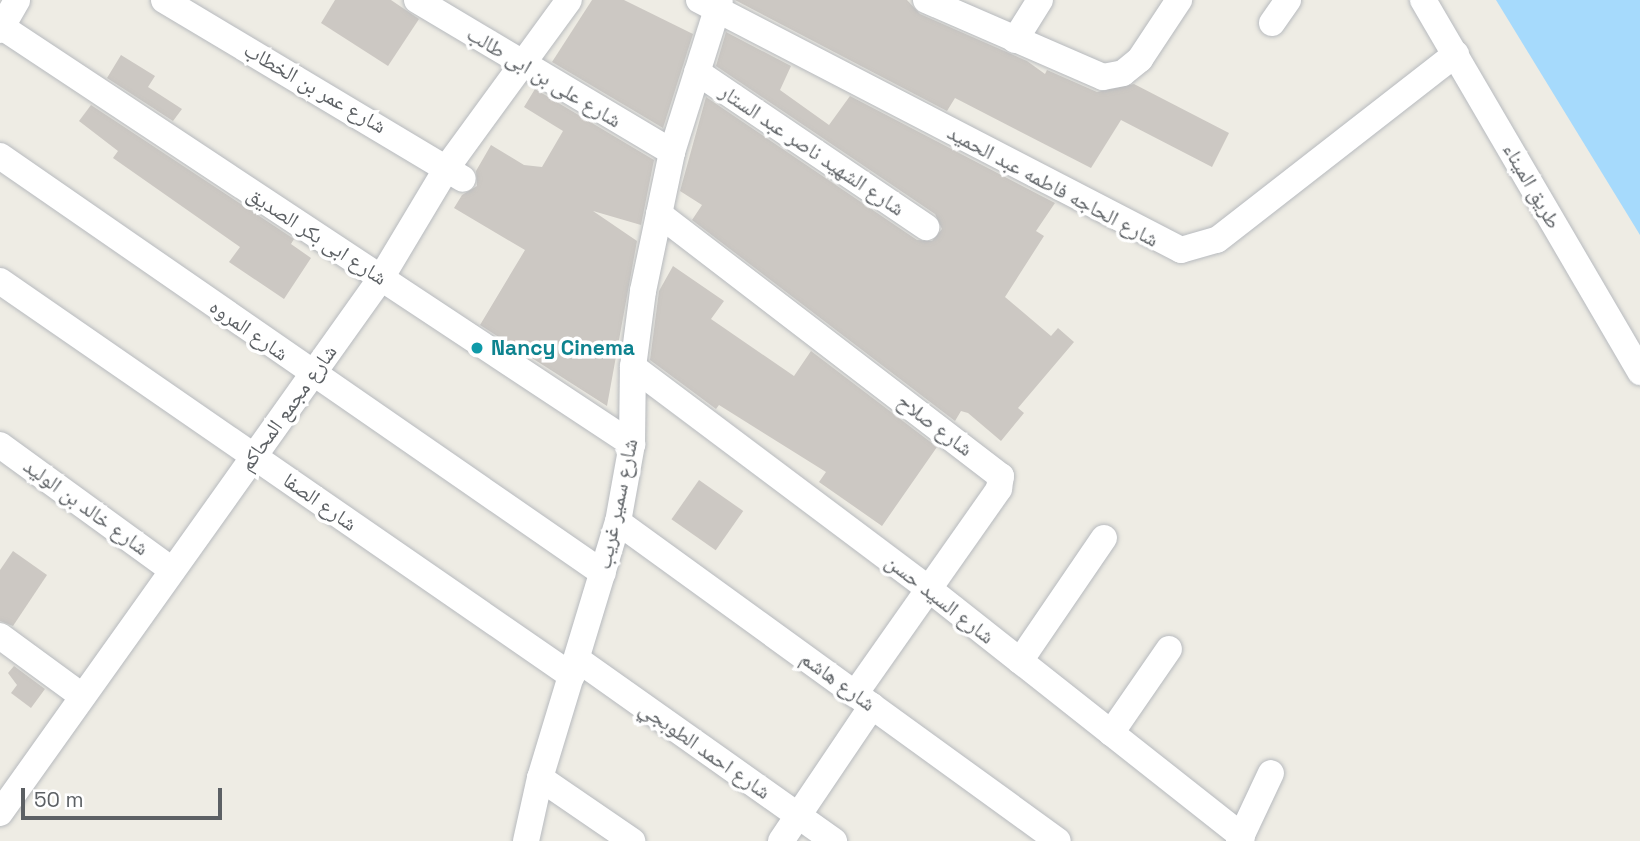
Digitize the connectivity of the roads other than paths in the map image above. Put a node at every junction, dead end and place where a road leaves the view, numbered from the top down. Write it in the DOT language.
graph roads {
  1 [pos="17,0"];
  2 [pos="164,0"];
  3 [pos="417,0"];
  4 [pos="569,0"];
  5 [pos="1040,0"];
  6 [pos="1179,0"];
  7 [pos="1288,0"];
  8 [pos="1423,0"];
  9 [pos="930,1"];
  10 [pos="712,2"];
  11 [pos="1272,23"];
  12 [pos="1,29"];
  13 [pos="1015,40"];
  14 [pos="1457,54"];
  15 [pos="524,66"];
  16 [pos="697,72"];
  17 [pos="672,152"];
  18 [pos="0,156"];
  19 [pos="455,172"];
  20 [pos="659,214"];
  21 [pos="926,227"];
  22 [pos="381,278"];
  23 [pos="0,281"];
  24 [pos="633,367"];
  25 [pos="1640,372"];
  26 [pos="312,374"];
  27 [pos="632,444"];
  28 [pos="0,445"];
  29 [pos="254,456"];
  30 [pos="618,522"];
  31 [pos="1104,538"];
  32 [pos="172,570"];
  33 [pos="603,573"];
  34 [pos="929,589"];
  35 [pos="0,636"];
  36 [pos="1169,649"];
  37 [pos="1020,661"];
  38 [pos="574,667"];
  39 [pos="82,696"];
  40 [pos="864,700"];
  41 [pos="1111,733"];
  42 [pos="1271,773"];
  43 [pos="540,778"];
  44 [pos="0,813"];
  45 [pos="798,816"];
  46 [pos="1240,838"];
  47 [pos="526,841"];
  48 [pos="632,841"];
  49 [pos="781,841"];
  50 [pos="834,841"];
  51 [pos="1058,841"];
  1 -- 12 [label="street"];
  2 -- 19 [label="street, شارع عمر بن الخطاب"];
  3 -- 15 [label="street, شارع على بن ابى طالب"];
  4 -- 15 [label="street, شارع مجمع المحاكم"];
  5 -- 13 [label="street"];
  6 -- 13 [label="street"];
  7 -- 11 [label="street"];
  8 -- 14 [label="street, طريق الميناء"];
  9 -- 13 [label="street"];
  10 -- 14 [label="street, شارع الحاجه فاطمه عبد الحميد"];
  10 -- 16 [label="street, شارع سمير غريب"];
  12 -- 22 [label="street, شارع ابى بكر الصديق"];
  14 -- 25 [label="street, طريق الميناء"];
  15 -- 17 [label="street, شارع على بن ابى طالب"];
  15 -- 19 [label="street, شارع مجمع المحاكم"];
  16 -- 17 [label="street, شارع سمير غريب"];
  16 -- 21 [label="street, شارع الشهيد ناصر عبد الستار"];
  17 -- 20 [label="street, شارع سمير غريب"];
  18 -- 26 [label="street, شارع المروه"];
  19 -- 22 [label="street, شارع مجمع المحاكم"];
  20 -- 24 [label="street, شارع سمير غريب"];
  20 -- 34 [label="street, شارع صلاح"];
  22 -- 26 [label="street, شارع مجمع المحاكم"];
  22 -- 27 [label="street, شارع ابى بكر الصديق"];
  23 -- 29 [label="street, شارع الصفا"];
  24 -- 27 [label="street, شارع سمير غريب"];
  24 -- 34 [label="street, شارع السيد حسن"];
  26 -- 29 [label="street, شارع مجمع المحاكم"];
  26 -- 33 [label="street, شارع المروه"];
  27 -- 30 [label="street, شارع سمير غريب"];
  28 -- 32 [label="street, شارع خالد بن الوليد"];
  29 -- 32 [label="street, شارع مجمع المحاكم"];
  29 -- 38 [label="street, شارع الصفا"];
  30 -- 33 [label="street, شارع سمير غريب"];
  30 -- 40 [label="street, شارع هاشم"];
  31 -- 37 [label="street"];
  32 -- 39 [label="street, شارع مجمع المحاكم"];
  33 -- 38 [label="street, شارع سمير غريب"];
  34 -- 37 [label="street, شارع السيد حسن"];
  34 -- 40 [label="street, شارع صلاح"];
  35 -- 39 [label="street"];
  36 -- 41 [label="street"];
  37 -- 41 [label="street, شارع السيد حسن"];
  38 -- 43 [label="street, شارع سمير غريب"];
  38 -- 45 [label="street, شارع احمد الطوبجي"];
  39 -- 44 [label="street, شارع مجمع المحاكم"];
  40 -- 45 [label="street, شارع صلاح"];
  40 -- 51 [label="street, شارع هاشم"];
  41 -- 46 [label="street, شارع السيد حسن"];
  42 -- 46 [label="street"];
  43 -- 47 [label="street, شارع سمير غريب"];
  43 -- 48 [label="street"];
  45 -- 49 [label="street, شارع صلاح"];
  45 -- 50 [label="street, شارع احمد الطوبجي"];
}
